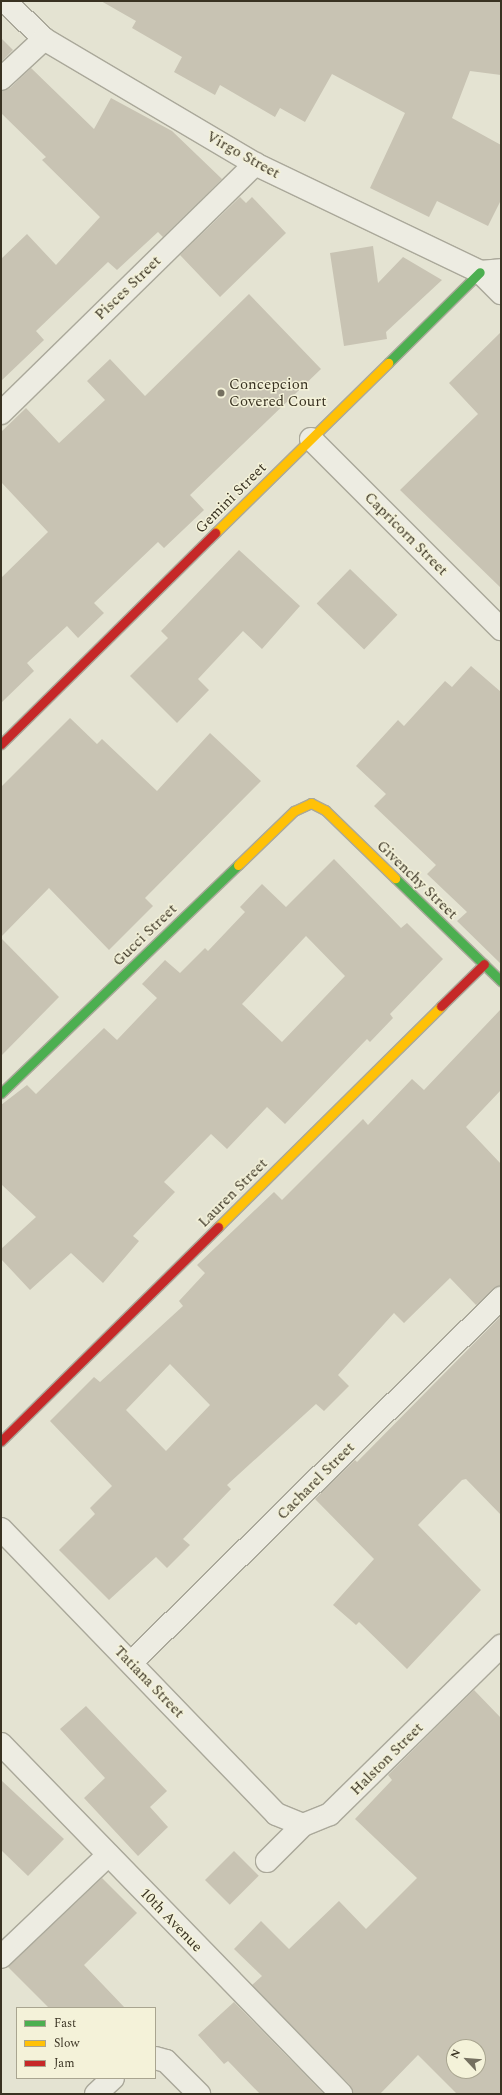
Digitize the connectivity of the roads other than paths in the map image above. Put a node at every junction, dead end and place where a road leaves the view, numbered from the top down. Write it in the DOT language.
graph roads {
  1 [pos="5,1"];
  2 [pos="44,39"];
  3 [pos="1,79"];
  4 [pos="255,164"];
  5 [pos="490,271"];
  6 [pos="501,293"];
  7 [pos="1,413"];
  8 [pos="311,439"];
  9 [pos="501,629"];
  10 [pos="1,744"];
  11 [pos="311,803"];
  12 [pos="484,964"];
  13 [pos="501,981"];
  14 [pos="1,1093"];
  15 [pos="501,1298"];
  16 [pos="1,1441"];
  17 [pos="1,1529"];
  18 [pos="501,1646"];
  19 [pos="131,1663"];
  20 [pos="1,1744"];
  21 [pos="303,1825"];
  22 [pos="108,1855"];
  23 [pos="267,1861"];
  24 [pos="1,1955"];
  25 [pos="156,2058"];
  26 [pos="112,2079"];
  27 [pos="96,2094"];
  28 [pos="199,2094"];
  29 [pos="341,2094"];
  1 -- 2 [label="street, Virgo Street"];
  2 -- 3 [label="street"];
  2 -- 4 [label="street, Virgo Street"];
  4 -- 5 [label="street, Virgo Street"];
  4 -- 7 [label="street, Pisces Street"];
  5 -- 6 [label="street, Virgo Street"];
  5 -- 8 [label="street, Gemini Street"];
  8 -- 9 [label="street, Capricorn Street"];
  8 -- 10 [label="street, Gemini Street"];
  11 -- 12 [label="street, Givenchy Street"];
  11 -- 14 [label="street, Gucci Street"];
  12 -- 13 [label="street, Givenchy Street"];
  12 -- 16 [label="street, Lauren Street"];
  15 -- 19 [label="street, Cacharel Street"];
  17 -- 19 [label="street, Tatiana Street"];
  18 -- 21 [label="street, Halston Street"];
  19 -- 21 [label="street, Tatiana Street"];
  20 -- 22 [label="street, 10th Avenue"];
  21 -- 23 [label="street, Halston Street"];
  22 -- 24 [label="street"];
  22 -- 29 [label="street, 10th Avenue"];
  25 -- 28 [label="street"];
  26 -- 27 [label="street"];
}
